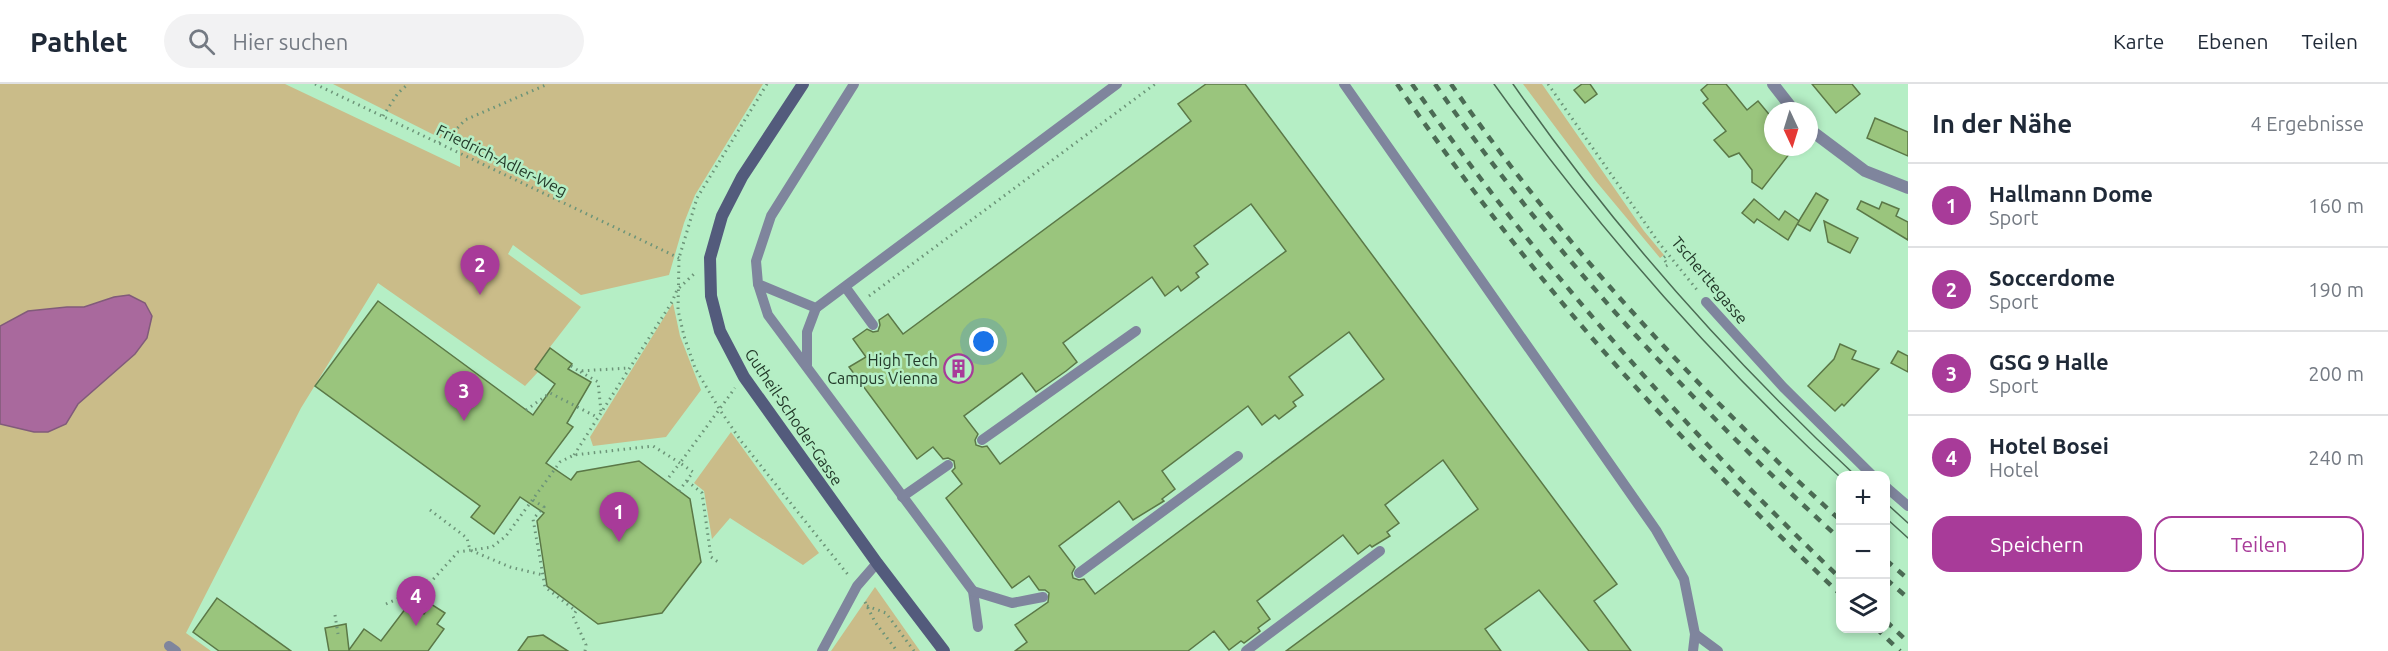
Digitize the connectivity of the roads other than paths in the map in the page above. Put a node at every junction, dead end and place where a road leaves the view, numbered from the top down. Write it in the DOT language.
graph roads {
  1 [pos="803,84"];
  2 [pos="854,84"];
  3 [pos="1117,84"];
  4 [pos="1344,84"];
  5 [pos="1773,84"];
  6 [pos="1787,102"];
  7 [pos="1818,136"];
  8 [pos="1908,188"];
  9 [pos="758,284"];
  10 [pos="846,288"];
  11 [pos="1706,302"];
  12 [pos="816,308"];
  13 [pos="873,325"];
  14 [pos="1136,331"];
  15 [pos="807,365"];
  16 [pos="982,440"];
  17 [pos="1238,456"];
  18 [pos="948,465"];
  19 [pos="1868,471"];
  20 [pos="1890,490"];
  21 [pos="902,497"];
  22 [pos="1908,506"];
  23 [pos="1380,551"];
  24 [pos="876,563"];
  25 [pos="1079,573"];
  26 [pos="973,591"];
  27 [pos="1043,597"];
  28 [pos="978,627"];
  29 [pos="1695,634"];
  30 [pos="822,651"];
  31 [pos="944,651"];
  32 [pos="1246,651"];
  33 [pos="1693,651"];
  34 [pos="1718,651"];
  1 -- 24 [label="street, Gutheil-Schoder-Gasse"];
  2 -- 9 [label="lane"];
  3 -- 10 [label="lane"];
  4 -- 29 [label="lane"];
  5 -- 6 [label="street"];
  7 -- 8 [label="street"];
  9 -- 12 [label="lane"];
  9 -- 15 [label="lane"];
  10 -- 12 [label="lane"];
  10 -- 13 [label="lane"];
  11 -- 19 [label="lane, Tscherttegasse"];
  12 -- 15 [label="lane"];
  14 -- 16 [label="lane"];
  15 -- 21 [label="lane"];
  17 -- 25 [label="lane"];
  18 -- 21 [label="lane"];
  20 -- 22 [label="lane"];
  21 -- 26 [label="lane"];
  23 -- 32 [label="lane"];
  24 -- 30 [label="lane"];
  24 -- 31 [label="street, Gutheil-Schoder-Gasse"];
  26 -- 27 [label="lane"];
  26 -- 28 [label="lane"];
  29 -- 33 [label="lane"];
  29 -- 34 [label="lane"];
}
